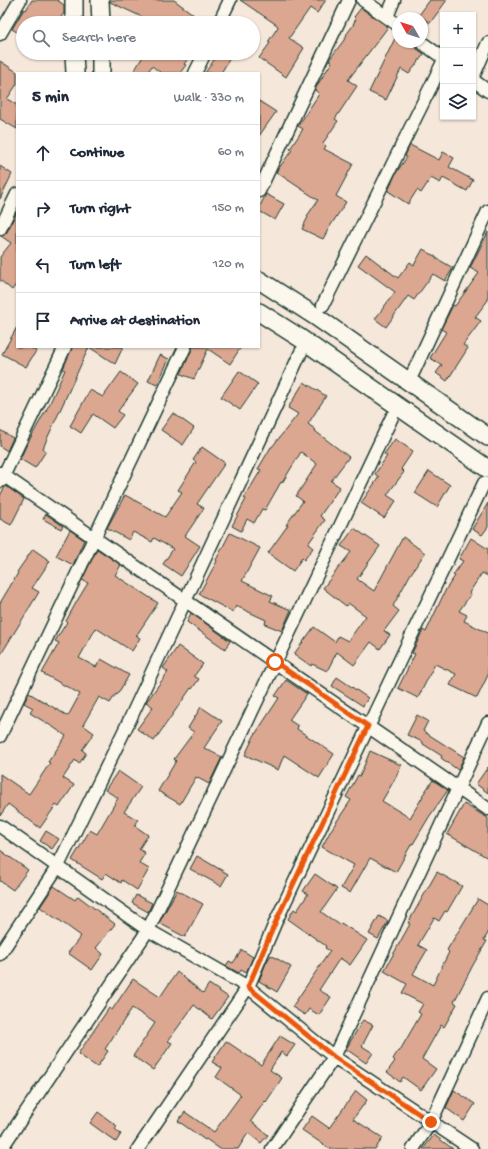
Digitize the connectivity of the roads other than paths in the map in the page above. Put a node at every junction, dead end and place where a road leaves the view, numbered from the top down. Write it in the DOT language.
graph roads {
  1 [pos="20,0"];
  2 [pos="74,0"];
  3 [pos="100,0"];
  4 [pos="230,0"];
  5 [pos="349,0"];
  6 [pos="363,0"];
  7 [pos="394,0"];
  8 [pos="74,16"];
  9 [pos="100,16"];
  10 [pos="222,16"];
  11 [pos="387,17"];
  12 [pos="392,21"];
  13 [pos="0,34"];
  14 [pos="488,43"];
  15 [pos="428,47"];
  16 [pos="440,56"];
  17 [pos="74,60"];
  18 [pos="101,60"];
  19 [pos="201,60"];
  20 [pos="440,68"];
  21 [pos="476,70"];
  22 [pos="74,72"];
  23 [pos="101,72"];
  24 [pos="195,72"];
  25 [pos="476,82"];
  26 [pos="488,91"];
  27 [pos="260,189"];
  28 [pos="16,196"];
  29 [pos="488,210"];
  30 [pos="0,228"];
  31 [pos="260,281"];
  32 [pos="323,305"];
  33 [pos="260,313"];
  34 [pos="65,348"];
  35 [pos="185,348"];
  36 [pos="301,352"];
  37 [pos="413,373"];
  38 [pos="392,417"];
  39 [pos="460,417"];
  40 [pos="488,437"];
  41 [pos="446,439"];
  42 [pos="486,476"];
  43 [pos="1,477"];
  44 [pos="94,538"];
  45 [pos="185,600"];
  46 [pos="275,662"];
  47 [pos="488,722"];
  48 [pos="368,726"];
  49 [pos="0,736"];
  50 [pos="458,788"];
  51 [pos="488,810"];
  52 [pos="0,826"];
  53 [pos="58,866"];
  54 [pos="148,930"];
  55 [pos="0,954"];
  56 [pos="248,987"];
  57 [pos="488,998"];
  58 [pos="334,1057"];
  59 [pos="431,1122"];
  60 [pos="1,1149"];
  61 [pos="138,1149"];
  62 [pos="272,1149"];
  63 [pos="412,1149"];
  64 [pos="472,1149"];
  1 -- 13 [label="street"];
  2 -- 8 [label="main road"];
  3 -- 9 [label="main road"];
  4 -- 10 [label="street"];
  5 -- 27 [label="street"];
  6 -- 11 [label="street"];
  7 -- 11 [label="street"];
  11 -- 12 [label="street"];
  14 -- 21 [label="street"];
  15 -- 16 [label="street"];
  17 -- 22 [label="main road"];
  18 -- 23 [label="main road"];
  19 -- 24 [label="street"];
  20 -- 32 [label="street"];
  25 -- 26 [label="street"];
  28 -- 30 [label="street"];
  29 -- 37 [label="street"];
  31 -- 39 [label="main road"];
  33 -- 41 [label="main road"];
  34 -- 43 [label="street"];
  35 -- 44 [label="street"];
  36 -- 45 [label="street"];
  38 -- 46 [label="street"];
  39 -- 40 [label="main road"];
  39 -- 41 [label="main road"];
  41 -- 42 [label="main road"];
  42 -- 48 [label="street"];
  43 -- 44 [label="street"];
  44 -- 45 [label="street"];
  44 -- 49 [label="street"];
  45 -- 46 [label="street"];
  45 -- 53 [label="street"];
  46 -- 48 [label="street"];
  46 -- 54 [label="street"];
  47 -- 50 [label="street"];
  48 -- 50 [label="street"];
  48 -- 56 [label="street"];
  50 -- 51 [label="street"];
  50 -- 58 [label="street"];
  52 -- 53 [label="street"];
  53 -- 54 [label="street"];
  53 -- 55 [label="street"];
  54 -- 56 [label="street"];
  54 -- 60 [label="street"];
  56 -- 58 [label="street"];
  56 -- 61 [label="street"];
  57 -- 59 [label="street"];
  58 -- 59 [label="street"];
  58 -- 62 [label="street"];
  59 -- 63 [label="street"];
  59 -- 64 [label="street"];
}
